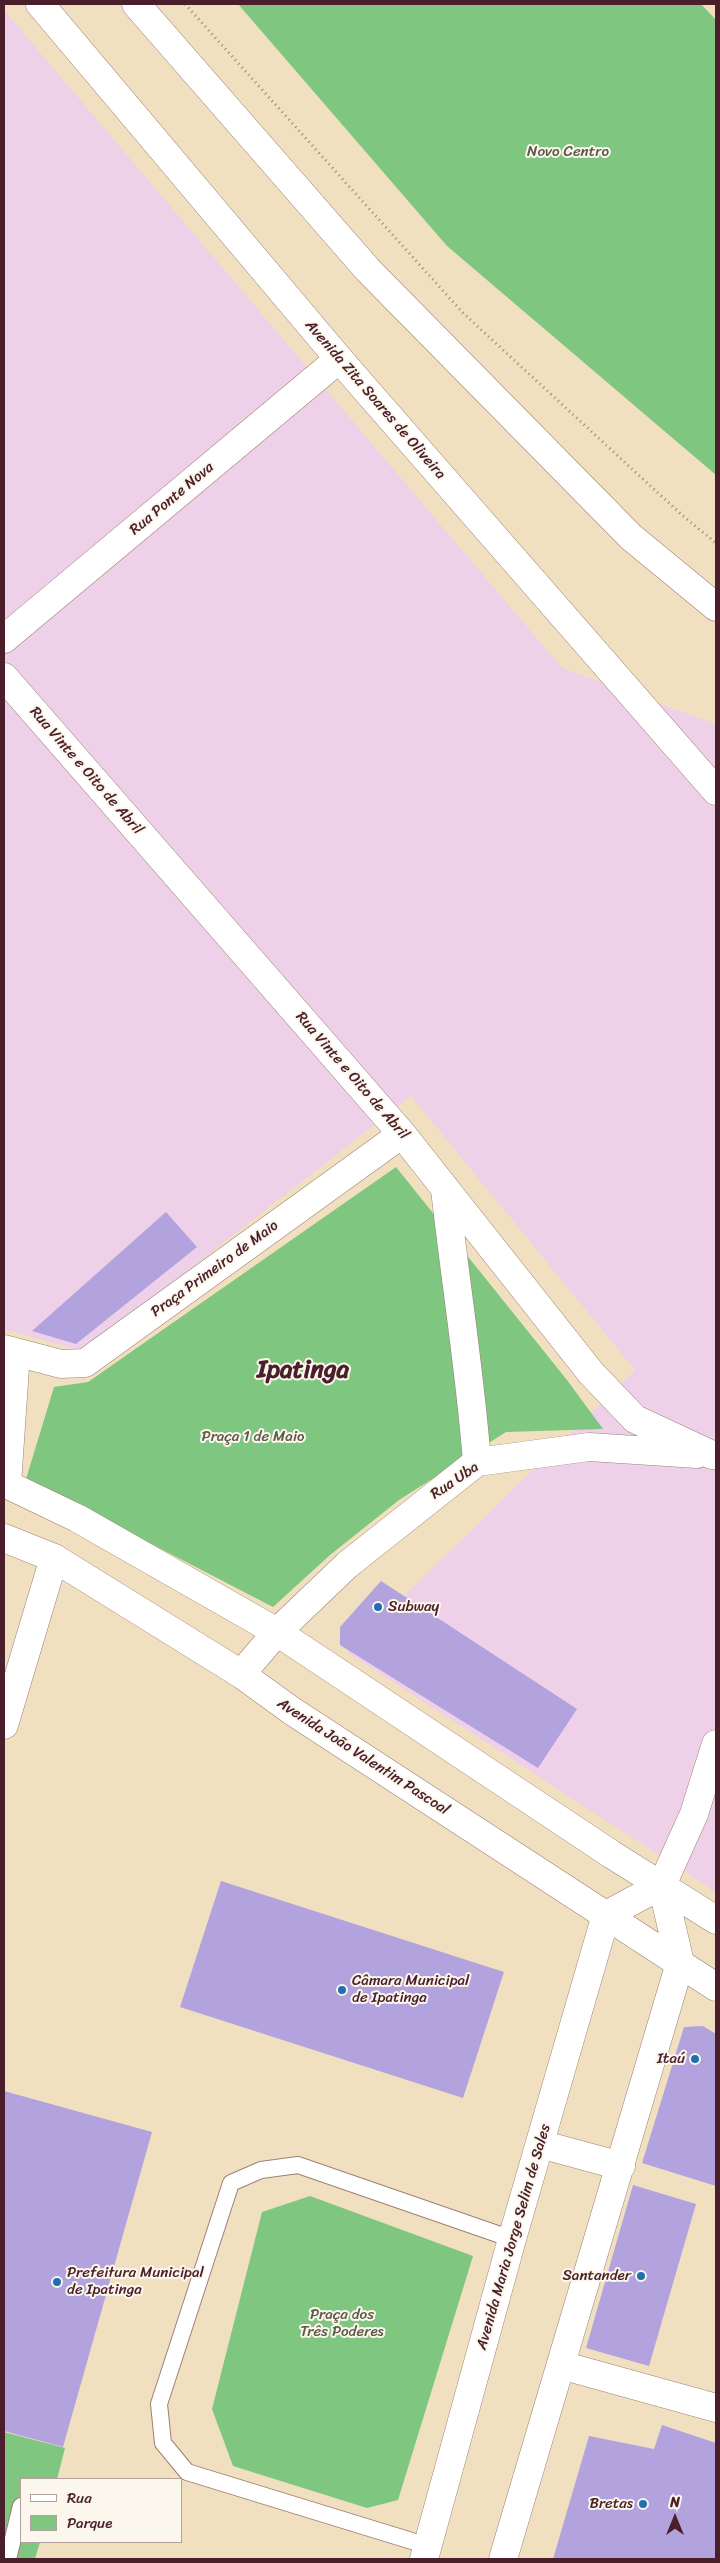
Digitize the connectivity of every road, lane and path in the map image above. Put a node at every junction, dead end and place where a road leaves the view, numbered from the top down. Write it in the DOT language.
graph roads {
  1 [pos="40,4"];
  2 [pos="136,4"];
  3 [pos="185,4"];
  4 [pos="339,360"];
  5 [pos="716,543"];
  6 [pos="716,607"];
  7 [pos="4,639"];
  8 [pos="4,677"];
  9 [pos="716,791"];
  10 [pos="402,1134"];
  11 [pos="445,1189"];
  12 [pos="10,1351"];
  13 [pos="714,1455"];
  14 [pos="477,1462"];
  15 [pos="6,1483"];
  16 [pos="4,1538"];
  17 [pos="54,1558"];
  18 [pos="277,1632"];
  19 [pos="241,1674"];
  20 [pos="4,1725"];
  21 [pos="716,1744"];
  22 [pos="662,1885"];
  23 [pos="606,1915"];
  24 [pos="716,1920"];
  25 [pos="680,1964"];
  26 [pos="716,1988"];
  27 [pos="540,2144"];
  28 [pos="620,2166"];
  29 [pos="512,2239"];
  30 [pos="561,2365"];
  31 [pos="716,2408"];
  32 [pos="20,2510"];
  33 [pos="426,2552"];
  34 [pos="8,2559"];
  35 [pos="503,2559"];
  1 -- 4 [label="street, Avenida Zita Soares de Oliveira"];
  2 -- 6 [label="street"];
  3 -- 5 [label="path"];
  4 -- 7 [label="street, Rua Ponte Nova"];
  4 -- 9 [label="street, Avenida Zita Soares de Oliveira"];
  8 -- 10 [label="street, Rua Vinte e Oito de Abril"];
  10 -- 11 [label="street, Rua Vinte e Oito de Abril"];
  10 -- 12 [label="street, Praça Primeiro de Maio"];
  11 -- 13 [label="street, Rua Vinte e Oito de Abril"];
  11 -- 14 [label="street"];
  12 -- 15 [label="street"];
  13 -- 14 [label="street, Rua Uba"];
  14 -- 18 [label="street, Rua Uba"];
  15 -- 18 [label="street"];
  16 -- 17 [label="street, Avenida João Valentim Pascoal"];
  17 -- 19 [label="street, Avenida João Valentim Pascoal"];
  17 -- 20 [label="street"];
  18 -- 19 [label="street, Rua Uba"];
  18 -- 22 [label="street"];
  19 -- 23 [label="street, Avenida João Valentim Pascoal"];
  21 -- 22 [label="street"];
  22 -- 23 [label="street"];
  22 -- 24 [label="street"];
  22 -- 25 [label="street"];
  23 -- 25 [label="street, Avenida João Valentim Pascoal"];
  23 -- 27 [label="street, Avenida Maria Jorge Selim de Sales"];
  25 -- 26 [label="street, Avenida João Valentim Pascoal"];
  25 -- 28 [label="street"];
  27 -- 28 [label="street"];
  27 -- 29 [label="street, Avenida Maria Jorge Selim de Sales"];
  28 -- 30 [label="street"];
  29 -- 33 [label="street, Avenida Maria Jorge Selim de Sales"];
  29 -- 33 [label="lane"];
  30 -- 31 [label="street"];
  30 -- 35 [label="street"];
  32 -- 34 [label="lane"];
}
